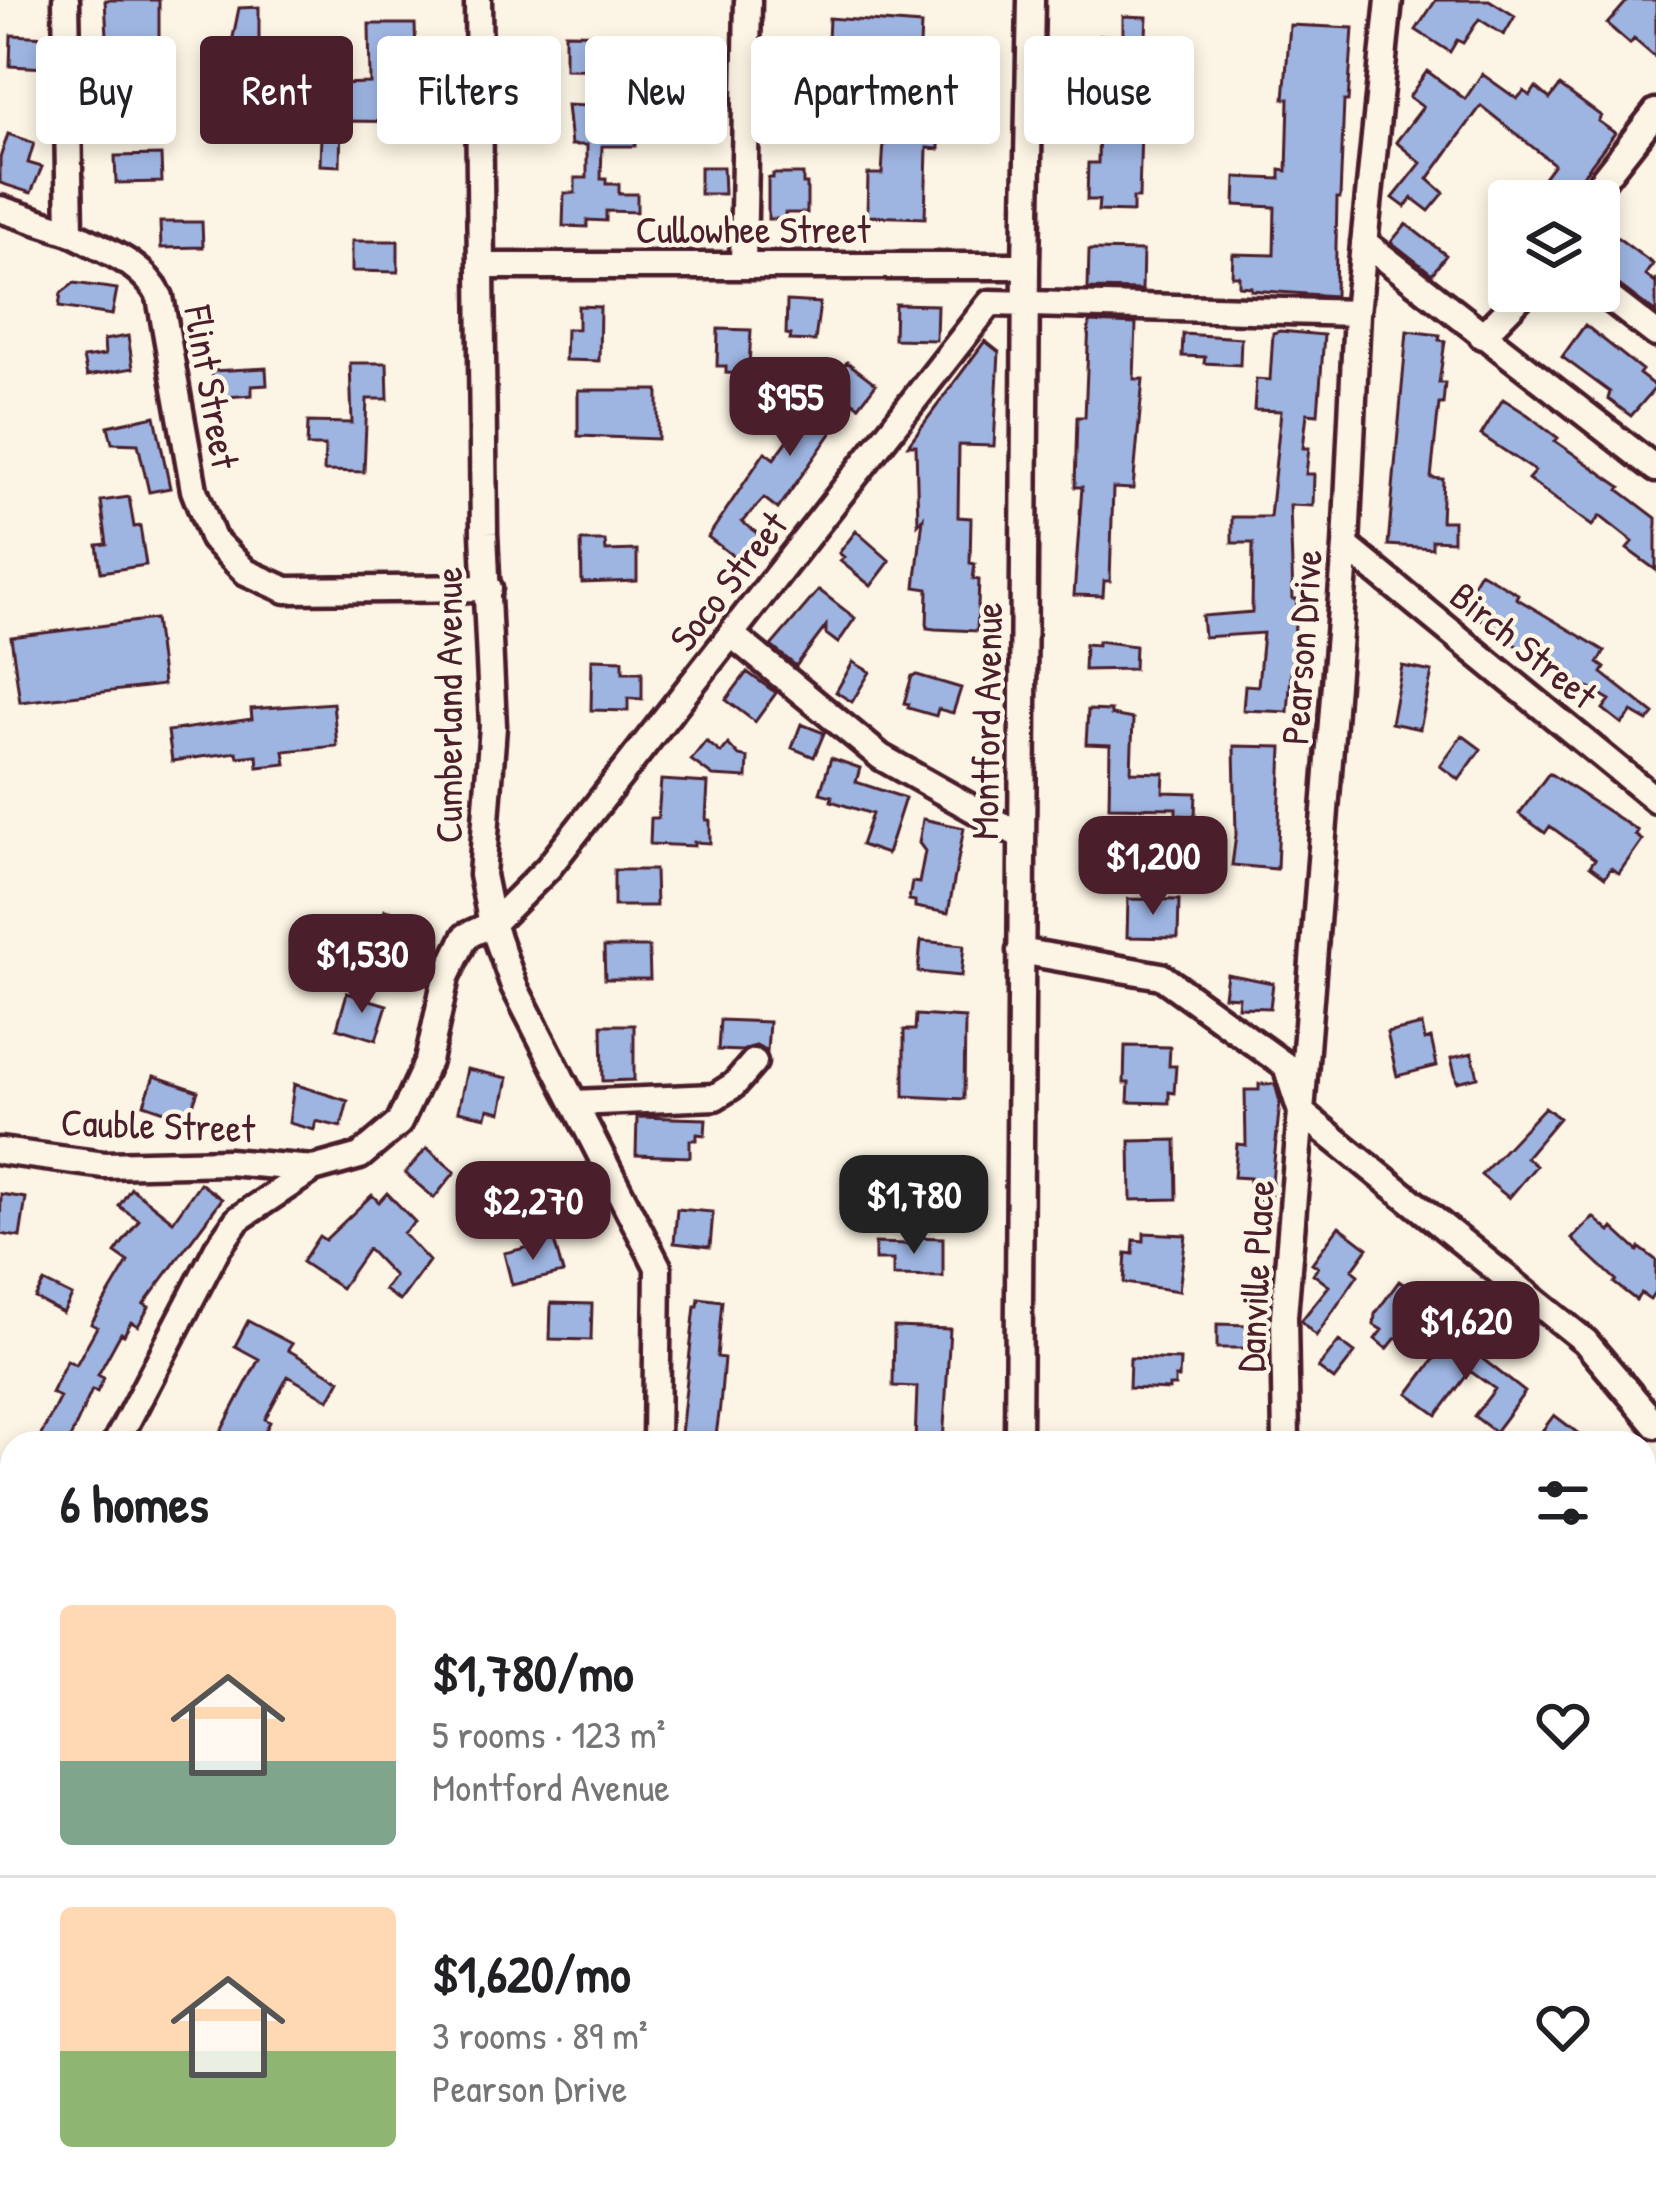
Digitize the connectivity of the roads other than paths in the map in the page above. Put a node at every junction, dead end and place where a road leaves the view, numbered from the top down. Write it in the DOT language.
graph roads {
  1 [pos="66,0"];
  2 [pos="478,0"];
  3 [pos="748,0"];
  4 [pos="1031,0"];
  5 [pos="1389,0"];
  6 [pos="1656,112"];
  7 [pos="1603,180"];
  8 [pos="0,209"];
  9 [pos="70,232"];
  10 [pos="1364,242"];
  11 [pos="743,264"];
  12 [pos="481,266"];
  13 [pos="1026,266"];
  14 [pos="1026,304"];
  15 [pos="1620,306"];
  16 [pos="1505,312"];
  17 [pos="1357,313"];
  18 [pos="1656,334"];
  19 [pos="1482,336"];
  20 [pos="1656,469"];
  21 [pos="1346,546"];
  22 [pos="489,588"];
  23 [pos="732,635"];
  24 [pos="1656,800"];
  25 [pos="1022,836"];
  26 [pos="492,924"];
  27 [pos="1020,951"];
  28 [pos="754,1062"];
  29 [pos="574,1103"];
  30 [pos="1301,1112"];
  31 [pos="0,1151"];
  32 [pos="313,1168"];
  33 [pos="1656,1425"];
  34 [pos="122,1431"];
  35 [pos="656,1431"];
  36 [pos="1018,1431"];
  37 [pos="1286,1431"];
  1 -- 9 [label="street"];
  2 -- 12 [label="street, Cumberland Avenue"];
  3 -- 11 [label="street"];
  4 -- 13 [label="street, Montford Avenue"];
  5 -- 10 [label="street, Pearson Drive"];
  6 -- 7 [label="street"];
  8 -- 9 [label="street, Flint Street"];
  9 -- 22 [label="street, Flint Street"];
  10 -- 17 [label="street, Pearson Drive"];
  10 -- 19 [label="street"];
  11 -- 12 [label="street, Cullowhee Street"];
  11 -- 13 [label="street, Cullowhee Street"];
  12 -- 22 [label="street, Cumberland Avenue"];
  13 -- 14 [label="street, Montford Avenue"];
  14 -- 17 [label="street"];
  14 -- 23 [label="street, Soco Street"];
  14 -- 25 [label="street, Montford Avenue"];
  15 -- 18 [label="street"];
  16 -- 19 [label="street"];
  17 -- 21 [label="street, Pearson Drive"];
  19 -- 20 [label="street"];
  21 -- 24 [label="street, Birch Street"];
  21 -- 30 [label="street, Pearson Drive"];
  22 -- 26 [label="street, Cumberland Avenue"];
  23 -- 25 [label="street"];
  23 -- 26 [label="street, Soco Street"];
  25 -- 27 [label="street, Montford Avenue"];
  26 -- 29 [label="street, Cumberland Avenue"];
  26 -- 32 [label="street, Soco Street"];
  27 -- 30 [label="street"];
  27 -- 36 [label="street, Montford Avenue"];
  28 -- 29 [label="street"];
  29 -- 35 [label="street, Cumberland Avenue"];
  30 -- 33 [label="street"];
  30 -- 37 [label="street, Danville Place"];
  31 -- 32 [label="street, Cauble Street"];
  32 -- 34 [label="street"];
}
